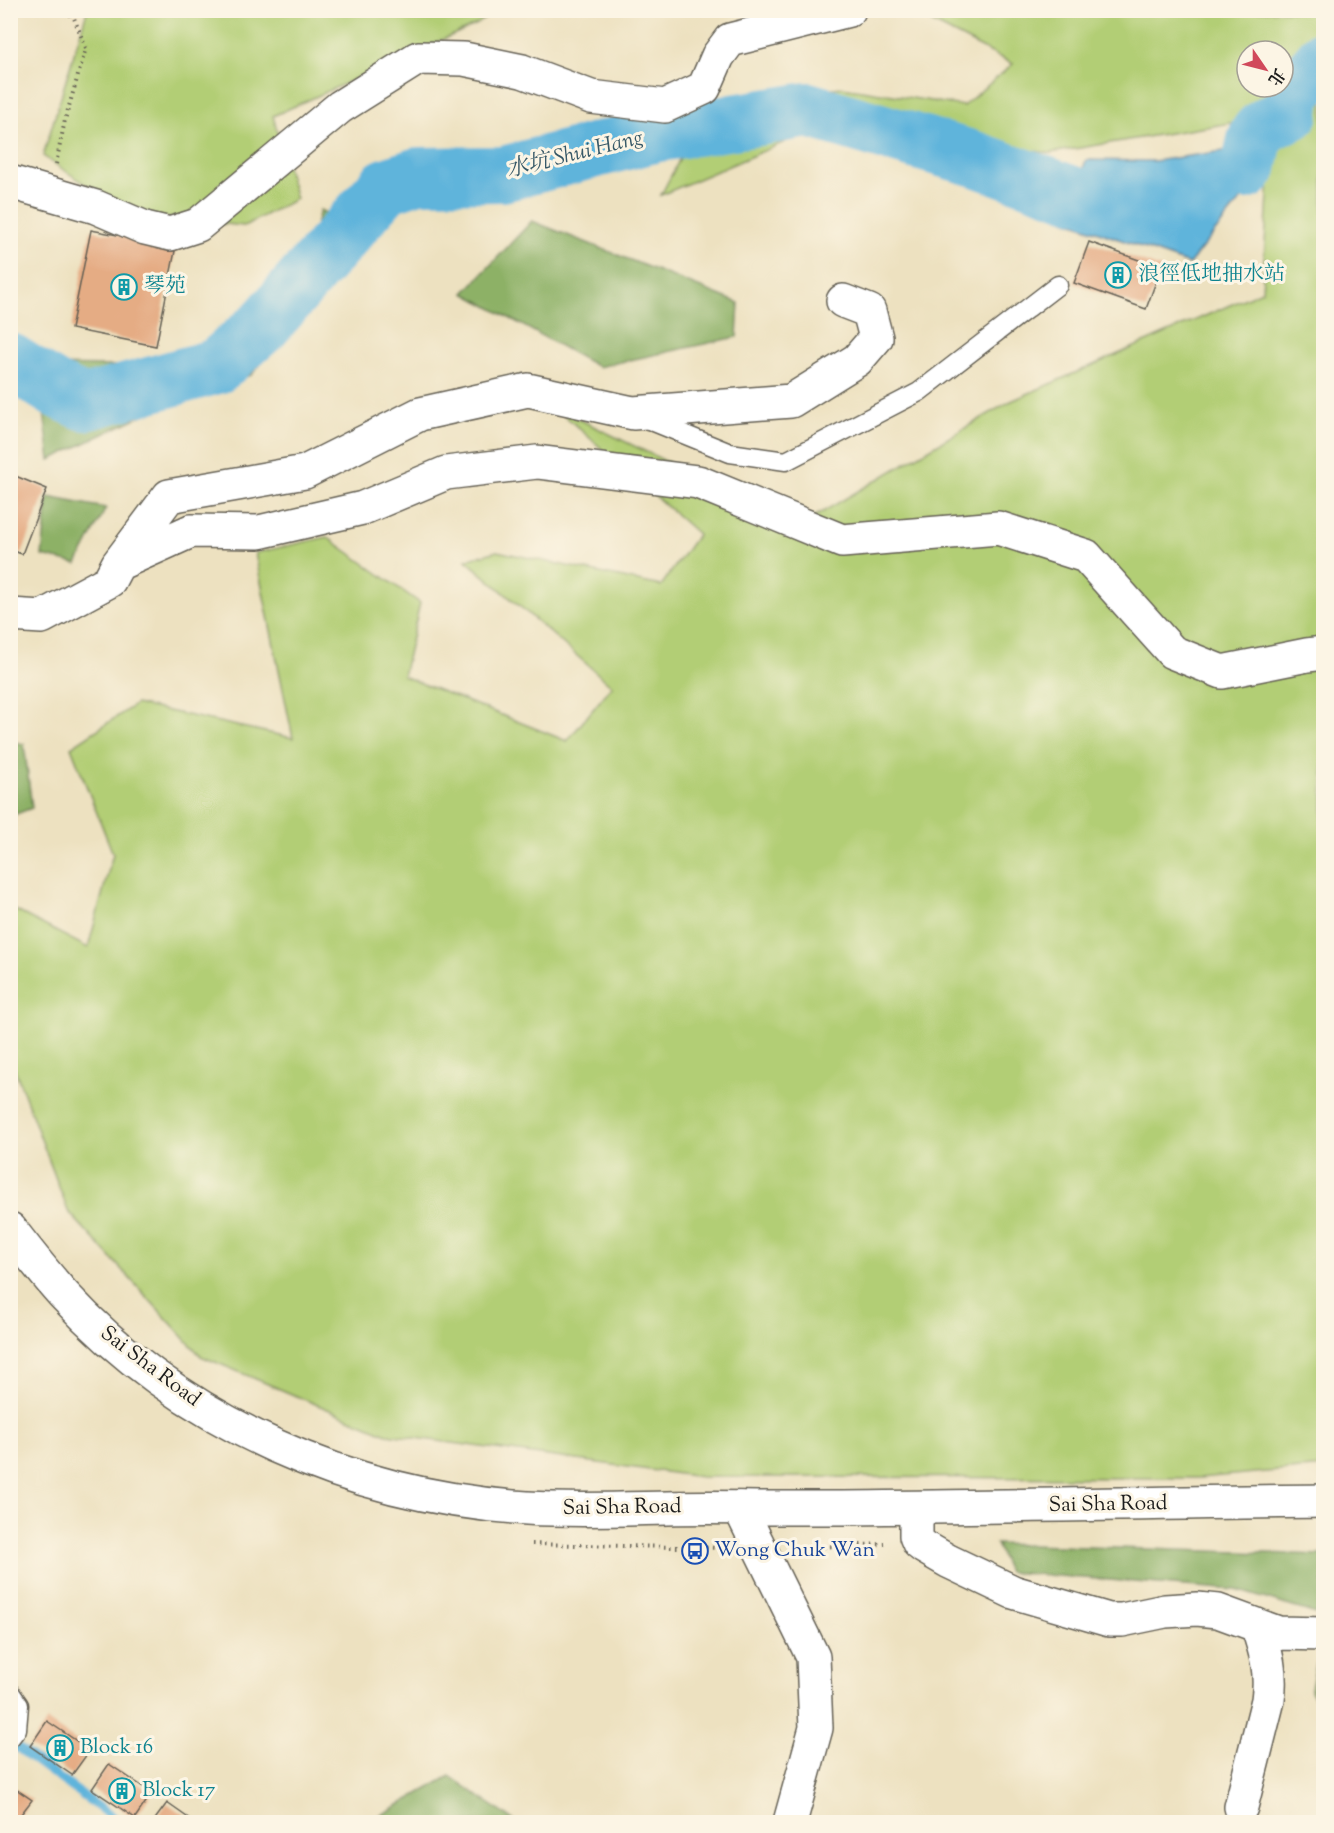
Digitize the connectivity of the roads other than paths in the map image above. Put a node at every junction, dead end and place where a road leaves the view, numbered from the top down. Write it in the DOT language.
graph roads {
  1 [pos="849,10"];
  2 [pos="10,182"];
  3 [pos="1058,285"];
  4 [pos="843,302"];
  5 [pos="633,413"];
  6 [pos="118,564"];
  7 [pos="10,615"];
  8 [pos="1323,653"];
  9 [pos="10,1229"];
  10 [pos="1323,1502"];
  11 [pos="740,1508"];
  12 [pos="916,1508"];
  13 [pos="1257,1625"];
  14 [pos="1323,1634"];
  15 [pos="10,1692"];
  16 [pos="14,1733"];
  17 [pos="1241,1807"];
  18 [pos="790,1822"];
  1 -- 2 [label="street"];
  3 -- 5 [label="lane"];
  4 -- 5 [label="street"];
  5 -- 6 [label="street"];
  6 -- 7 [label="street"];
  6 -- 8 [label="street"];
  9 -- 11 [label="street, Sai Sha Road"];
  10 -- 12 [label="street, Sai Sha Road"];
  11 -- 12 [label="street, Sai Sha Road"];
  11 -- 18 [label="street"];
  12 -- 13 [label="street"];
  13 -- 14 [label="street"];
  13 -- 17 [label="street"];
  15 -- 16 [label="lane"];
}
